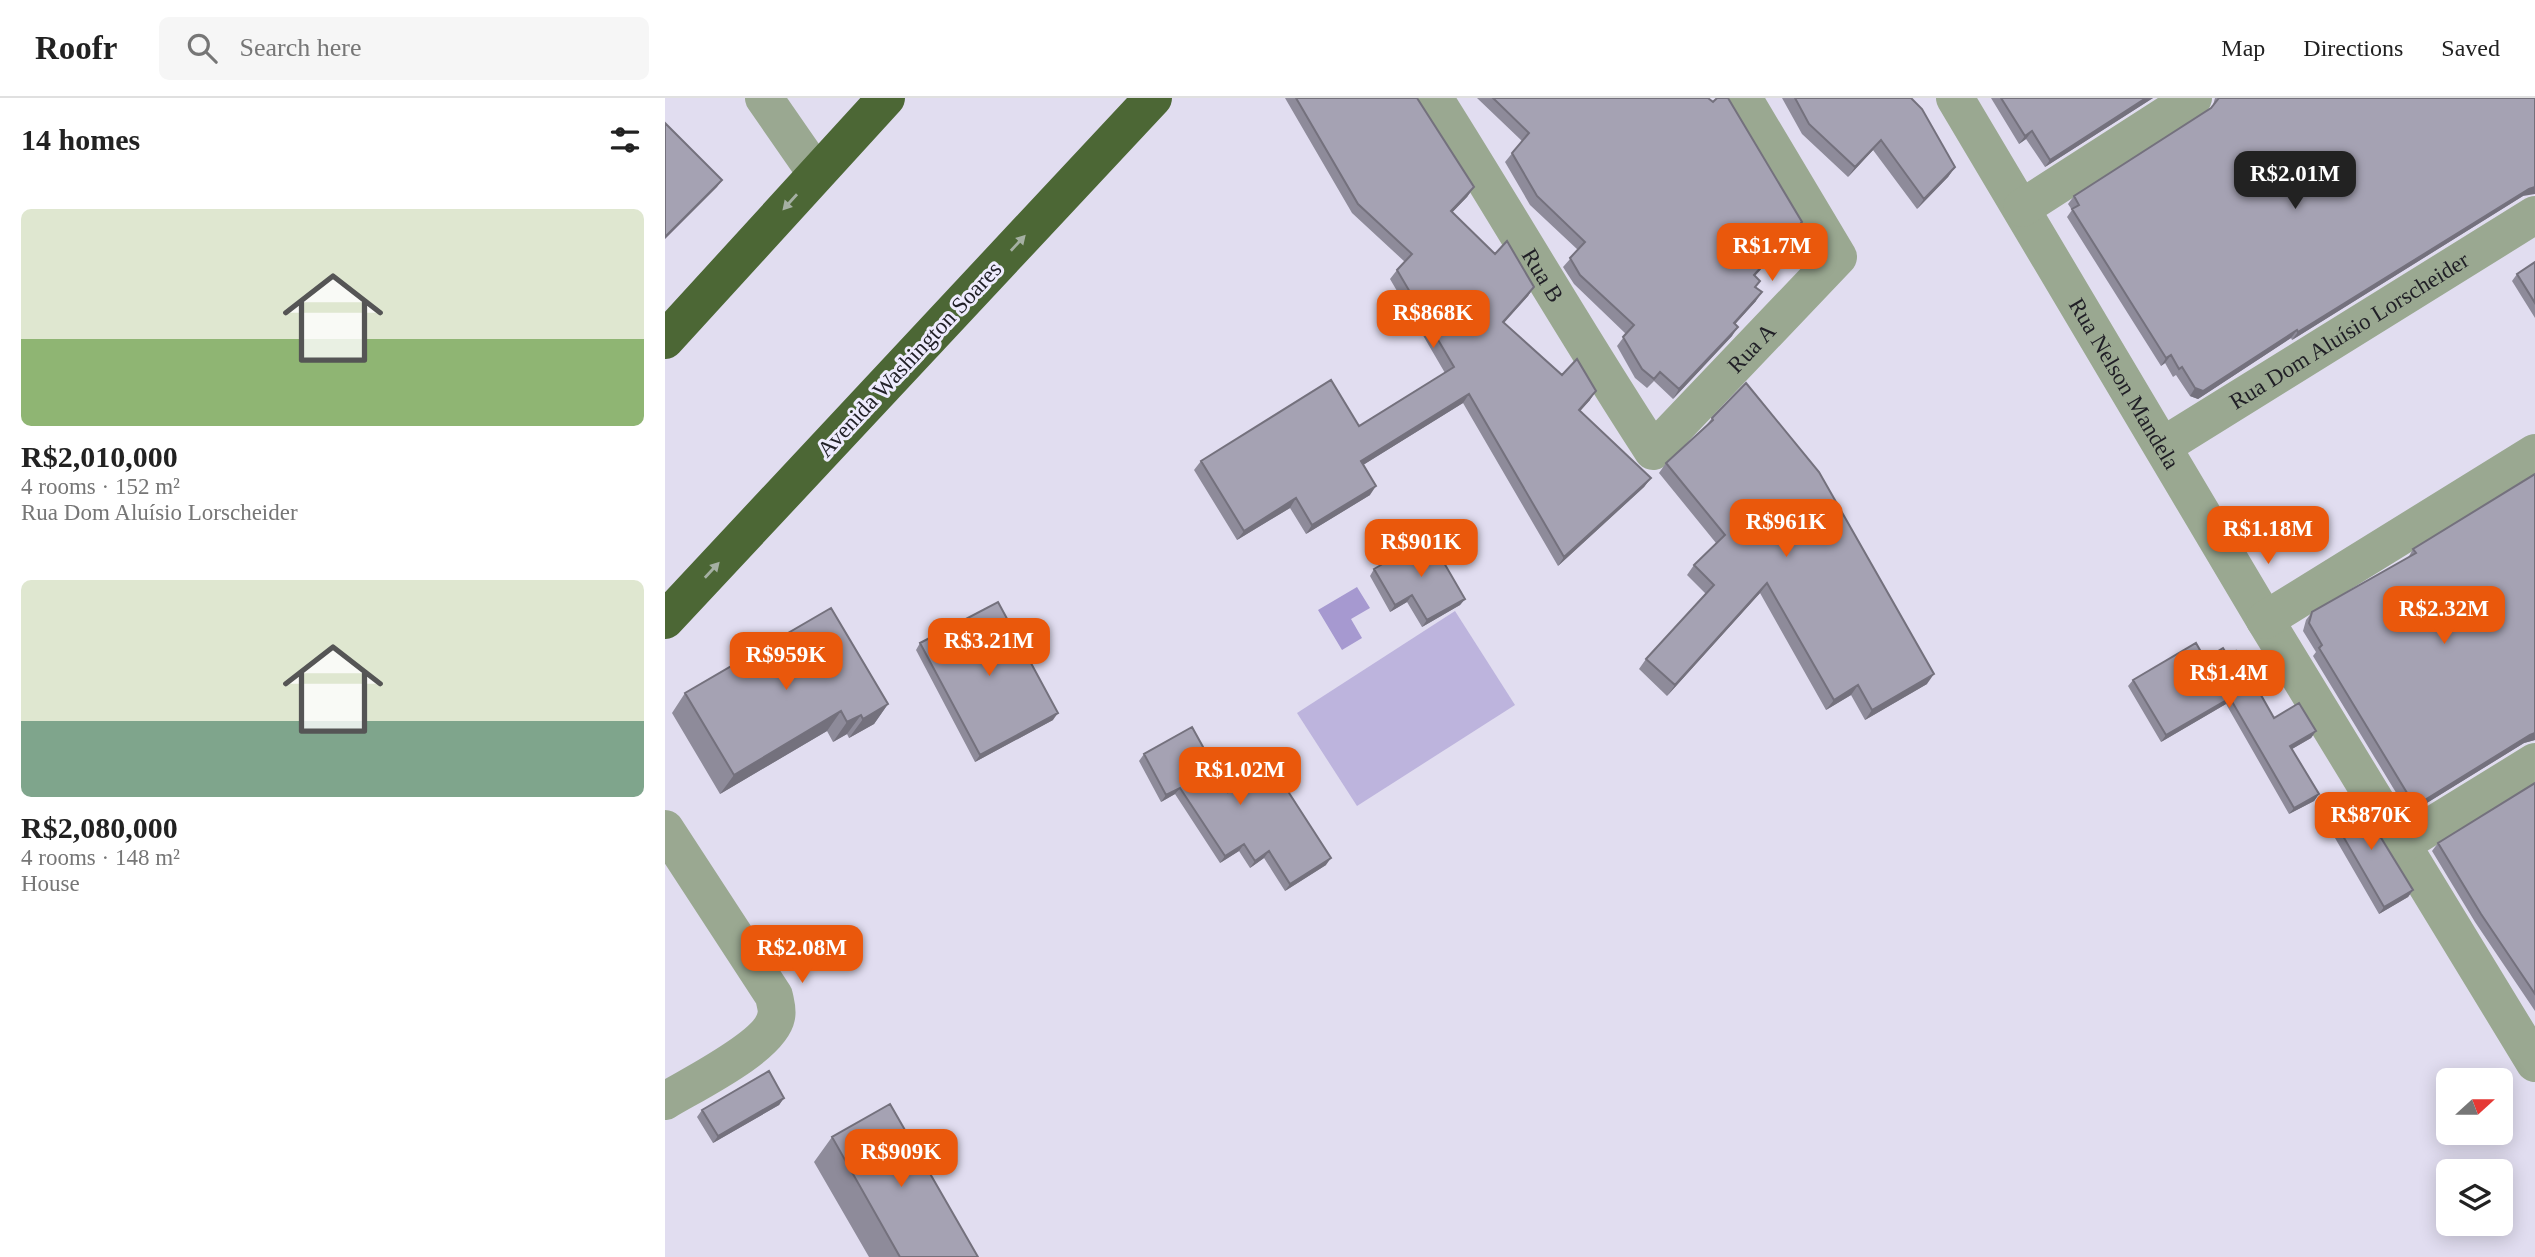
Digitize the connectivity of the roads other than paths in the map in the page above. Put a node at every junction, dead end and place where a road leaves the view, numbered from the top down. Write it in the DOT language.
graph roads {
  1 [pos="765,98"];
  2 [pos="886,98"];
  3 [pos="1153,98"];
  4 [pos="1434,98"];
  5 [pos="1743,98"];
  6 [pos="1955,98"];
  7 [pos="2193,98"];
  8 [pos="816,173"];
  9 [pos="2022,208"];
  10 [pos="2535,215"];
  11 [pos="665,340"];
  12 [pos="2163,446"];
  13 [pos="1653,451"];
  14 [pos="2535,453"];
  15 [pos="665,620"];
  16 [pos="2265,620"];
  17 [pos="2535,762"];
  18 [pos="665,829"];
  19 [pos="2402,844"];
  20 [pos="2535,1063"];
  21 [pos="665,1101"];
  1 -- 8 [label="street"];
  2 -- 8 [label="highway"];
  15 -- 3 [label="highway, Avenida Washington Soares, one-way"];
  4 -- 13 [label="street, Rua B"];
  5 -- 13 [label="street, Rua A"];
  6 -- 9 [label="street, Rua Nelson Mandela"];
  7 -- 9 [label="street"];
  8 -- 11 [label="highway, one-way"];
  9 -- 12 [label="street, Rua Nelson Mandela"];
  10 -- 12 [label="street, Rua Dom Aluísio Lorscheider"];
  12 -- 16 [label="street, Rua Nelson Mandela"];
  14 -- 16 [label="street"];
  16 -- 19 [label="street, Rua Nelson Mandela"];
  17 -- 19 [label="street"];
  18 -- 21 [label="street"];
  19 -- 20 [label="street, Rua Nelson Mandela"];
}
